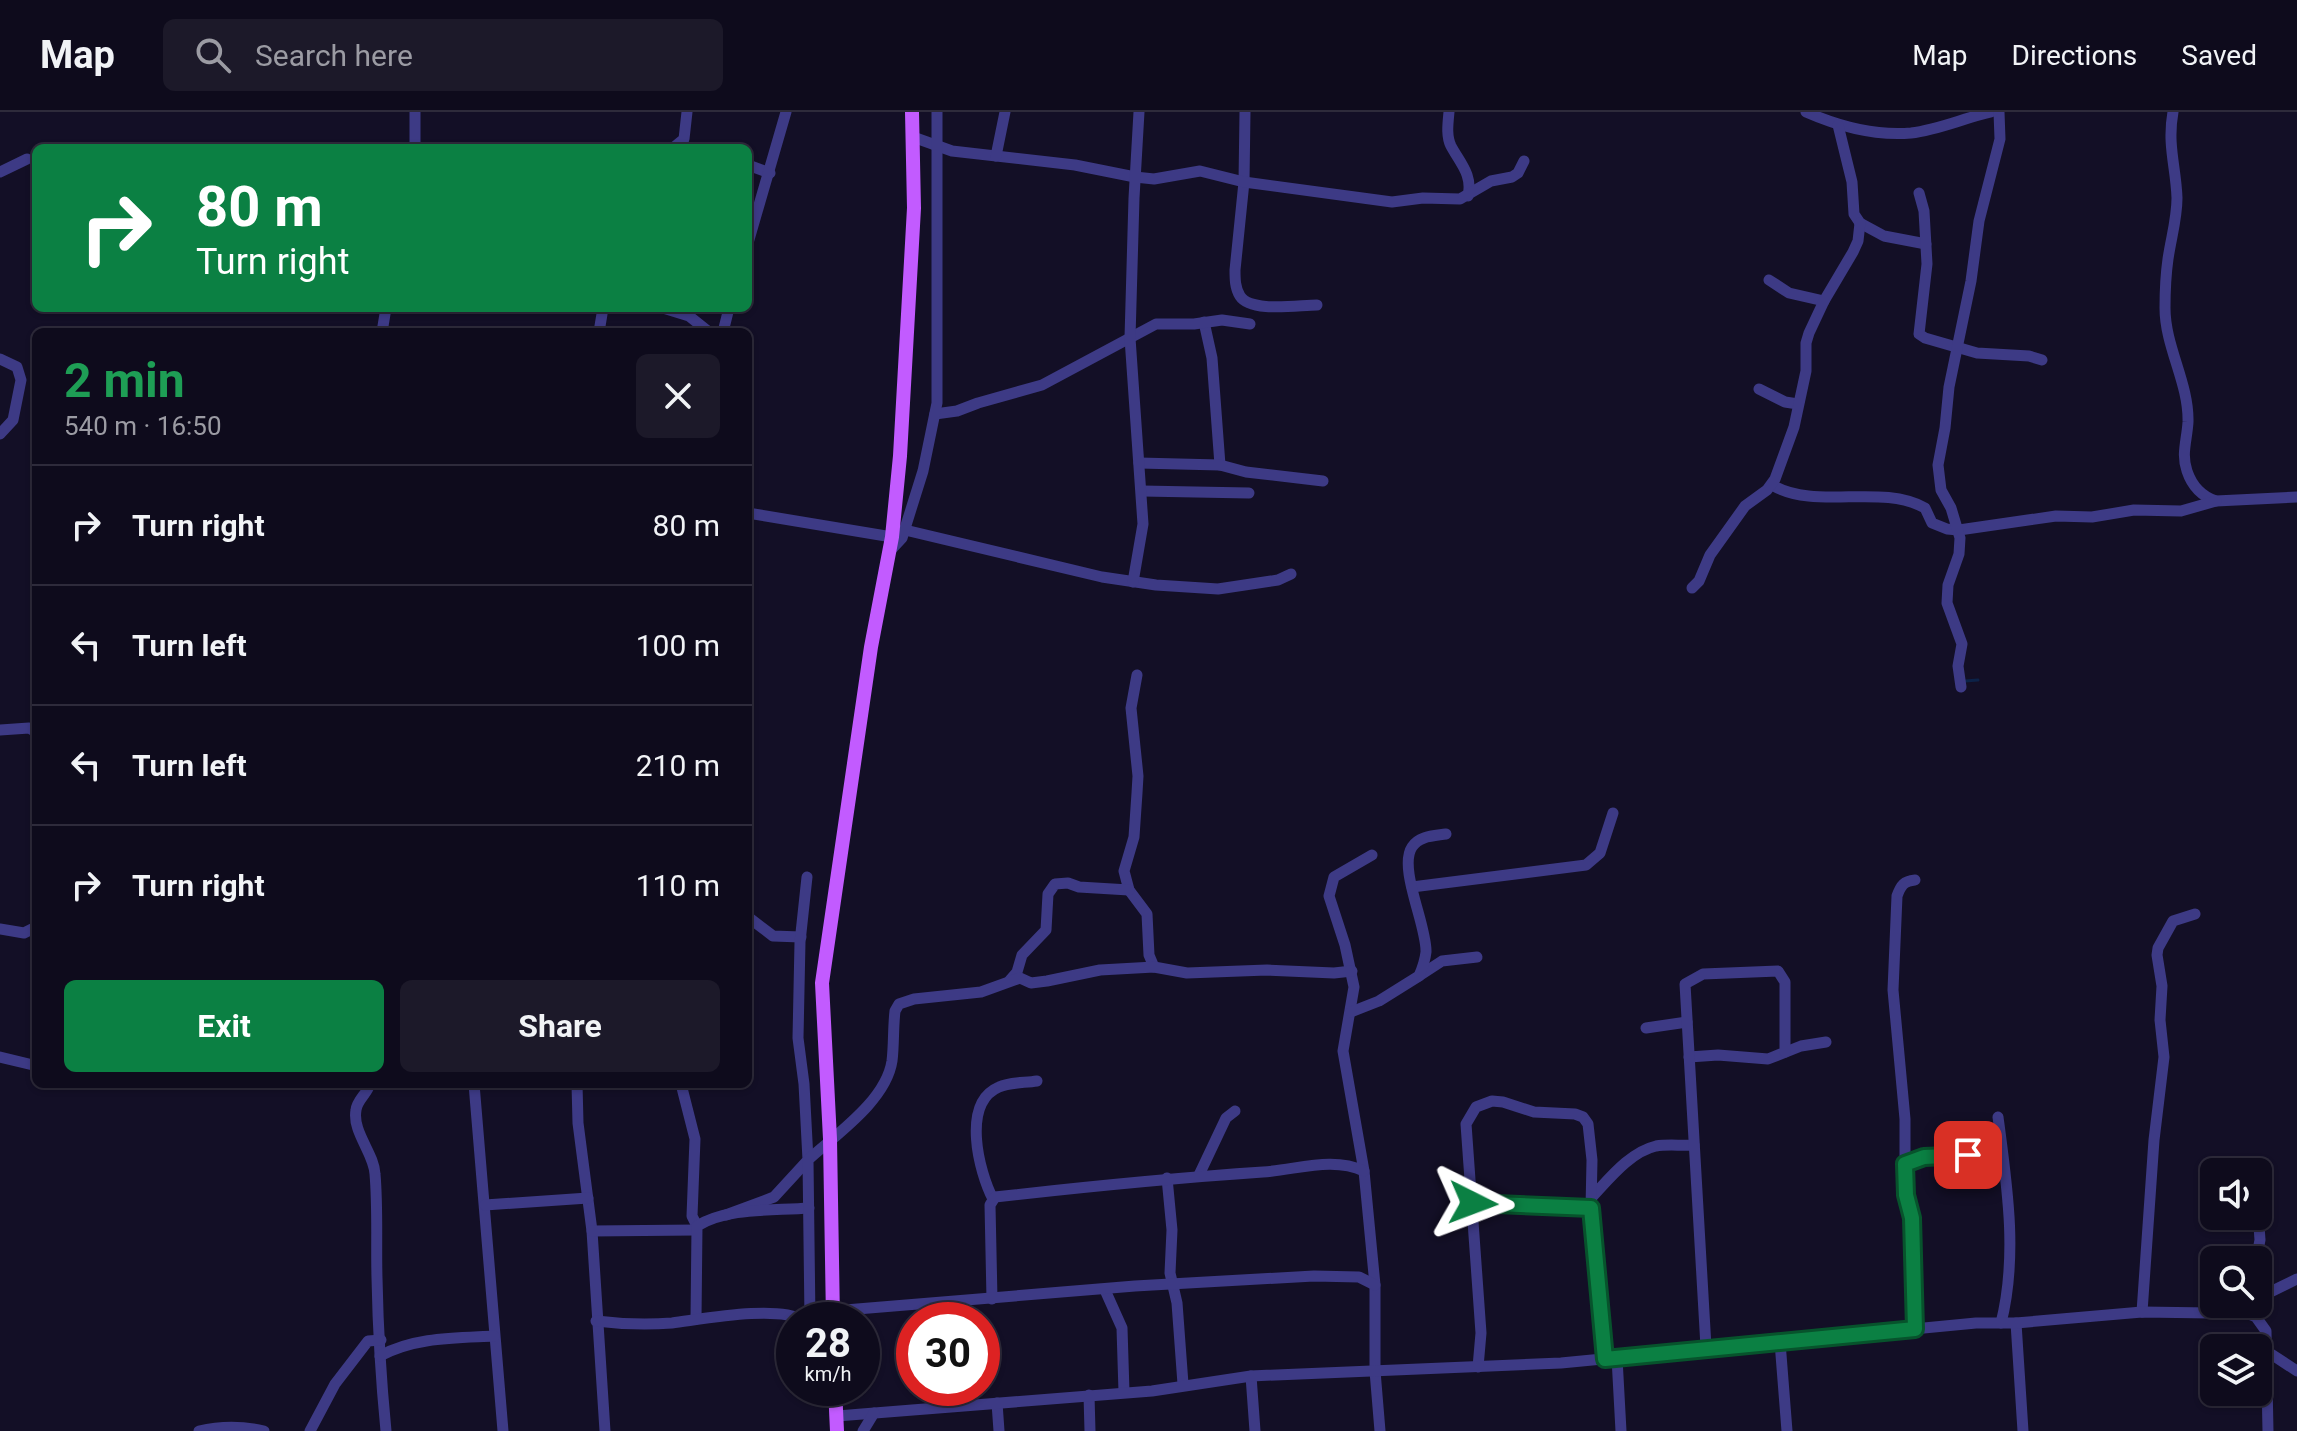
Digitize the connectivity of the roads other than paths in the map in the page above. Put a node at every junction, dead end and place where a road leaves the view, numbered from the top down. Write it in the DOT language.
graph roads {
  1 [pos="415,112"];
  2 [pos="687,112"];
  3 [pos="786,112"];
  4 [pos="912,112"];
  5 [pos="937,112"];
  6 [pos="1005,112"];
  7 [pos="1139,112"];
  8 [pos="1245,112"];
  9 [pos="1449,112"];
  10 [pos="1806,112"];
  11 [pos="1991,112"];
  12 [pos="1999,112"];
  13 [pos="2173,112"];
  14 [pos="1819,114"];
  15 [pos="1838,125"];
  16 [pos="913,137"];
  17 [pos="415,144"];
  18 [pos="678,144"];
  19 [pos="937,147"];
  20 [pos="996,156"];
  21 [pos="27,159"];
  22 [pos="1524,161"];
  23 [pos="752,166"];
  24 [pos="0,172"];
  25 [pos="770,173"];
  26 [pos="1135,177"];
  27 [pos="1244,182"];
  28 [pos="1919,193"];
  29 [pos="1468,196"];
  30 [pos="1860,223"];
  31 [pos="752,230"];
  32 [pos="1926,244"];
  33 [pos="1769,280"];
  34 [pos="1824,301"];
  35 [pos="1317,305"];
  36 [pos="676,312"];
  37 [pos="1204,322"];
  38 [pos="1250,324"];
  39 [pos="704,328"];
  40 [pos="1130,338"];
  41 [pos="1957,346"];
  42 [pos="0,359"];
  43 [pos="2042,360"];
  44 [pos="1759,389"];
  45 [pos="1798,404"];
  46 [pos="935,414"];
  47 [pos="0,434"];
  48 [pos="1139,463"];
  49 [pos="1220,465"];
  50 [pos="1323,481"];
  51 [pos="1772,485"];
  52 [pos="1142,491"];
  53 [pos="1249,493"];
  54 [pos="2297,497"];
  55 [pos="2216,501"];
  56 [pos="752,514"];
  57 [pos="1959,530"];
  58 [pos="898,533"];
  59 [pos="1291,574"];
  60 [pos="1133,582"];
  61 [pos="1692,588"];
  62 [pos="1137,675"];
  63 [pos="1961,681"];
  64 [pos="0,730"];
  65 [pos="32,730"];
  66 [pos="1613,813"];
  67 [pos="1446,834"];
  68 [pos="1372,855"];
  69 [pos="807,877"];
  70 [pos="1915,880"];
  71 [pos="1412,887"];
  72 [pos="1129,890"];
  73 [pos="2195,914"];
  74 [pos="752,920"];
  75 [pos="0,929"];
  76 [pos="32,929"];
  77 [pos="801,937"];
  78 [pos="1477,957"];
  79 [pos="1154,967"];
  80 [pos="1352,971"];
  81 [pos="1419,976"];
  82 [pos="1010,981"];
  83 [pos="1351,1012"];
  84 [pos="1687,1022"];
  85 [pos="1646,1028"];
  86 [pos="1826,1042"];
  87 [pos="1785,1052"];
  88 [pos="0,1057"];
  89 [pos="1689,1057"];
  90 [pos="32,1065"];
  91 [pos="1037,1081"];
  92 [pos="368,1088"];
  93 [pos="474,1088"];
  94 [pos="577,1088"];
  95 [pos="682,1088"];
  96 [pos="1235,1111"];
  97 [pos="1998,1117"];
  98 [pos="830,1139"];
  99 [pos="1694,1145"];
  100 [pos="2002,1154"];
  101 [pos="808,1160"];
  102 [pos="1905,1164"];
  103 [pos="1364,1171"];
  104 [pos="1199,1175"];
  105 [pos="1167,1178"];
  106 [pos="588,1198"];
  107 [pos="993,1199"];
  108 [pos="1473,1203"];
  109 [pos="1591,1203"];
  110 [pos="485,1205"];
  111 [pos="809,1208"];
  112 [pos="726,1215"];
  113 [pos="697,1228"];
  114 [pos="592,1231"];
  115 [pos="2297,1279"];
  116 [pos="1375,1285"];
  117 [pos="1174,1286"];
  118 [pos="1105,1290"];
  119 [pos="2272,1291"];
  120 [pos="992,1299"];
  121 [pos="810,1302"];
  122 [pos="833,1302"];
  123 [pos="2200,1310"];
  124 [pos="880,1311"];
  125 [pos="2142,1312"];
  126 [pos="776,1313"];
  127 [pos="696,1319"];
  128 [pos="596,1321"];
  129 [pos="2001,1323"];
  130 [pos="2016,1323"];
  131 [pos="1915,1329"];
  132 [pos="494,1336"];
  133 [pos="381,1340"];
  134 [pos="1780,1342"];
  135 [pos="1706,1347"];
  136 [pos="2272,1355"];
  137 [pos="380,1356"];
  138 [pos="1611,1359"];
  139 [pos="1478,1367"];
  140 [pos="1375,1371"];
  141 [pos="2297,1371"];
  142 [pos="1251,1376"];
  143 [pos="1183,1384"];
  144 [pos="1124,1392"];
  145 [pos="1089,1395"];
  146 [pos="1000,1403"];
  147 [pos="960,1406"];
  148 [pos="997,1406"];
  149 [pos="2268,1406"];
  150 [pos="874,1413"];
  151 [pos="837,1423"];
  152 [pos="199,1431"];
  153 [pos="264,1431"];
  154 [pos="310,1431"];
  155 [pos="386,1431"];
  156 [pos="503,1431"];
  157 [pos="605,1431"];
  158 [pos="863,1431"];
  159 [pos="999,1431"];
  160 [pos="1090,1431"];
  161 [pos="1255,1431"];
  162 [pos="1380,1431"];
  163 [pos="1621,1431"];
  164 [pos="1787,1431"];
  165 [pos="2023,1431"];
  166 [pos="2268,1431"];
  1 -- 17 [label="street"];
  2 -- 18 [label="street"];
  3 -- 25 [label="street"];
  4 -- 16 [label="main road"];
  5 -- 19 [label="street"];
  6 -- 20 [label="street"];
  7 -- 26 [label="street"];
  8 -- 27 [label="street"];
  9 -- 29 [label="street"];
  10 -- 14 [label="street"];
  11 -- 15 [label="street"];
  12 -- 41 [label="street"];
  13 -- 55 [label="street"];
  14 -- 15 [label="street"];
  15 -- 30 [label="street"];
  16 -- 19 [label="street"];
  16 -- 58 [label="main road"];
  19 -- 20 [label="street"];
  19 -- 46 [label="street"];
  20 -- 26 [label="street"];
  21 -- 24 [label="street"];
  22 -- 29 [label="street"];
  23 -- 25 [label="street"];
  25 -- 31 [label="street"];
  26 -- 27 [label="street"];
  26 -- 40 [label="street"];
  27 -- 29 [label="street"];
  27 -- 35 [label="street"];
  28 -- 32 [label="street"];
  30 -- 32 [label="street"];
  30 -- 34 [label="street"];
  32 -- 41 [label="street"];
  33 -- 34 [label="street"];
  34 -- 45 [label="street"];
  36 -- 39 [label="street"];
  37 -- 38 [label="street"];
  37 -- 40 [label="street"];
  37 -- 49 [label="street"];
  40 -- 46 [label="street"];
  40 -- 48 [label="street"];
  41 -- 43 [label="street"];
  41 -- 57 [label="street"];
  42 -- 47 [label="street"];
  44 -- 45 [label="street"];
  45 -- 51 [label="street"];
  46 -- 58 [label="street"];
  48 -- 49 [label="street"];
  48 -- 52 [label="street"];
  49 -- 50 [label="street"];
  51 -- 57 [label="street"];
  51 -- 61 [label="street"];
  52 -- 53 [label="street"];
  52 -- 60 [label="street"];
  54 -- 55 [label="street"];
  55 -- 57 [label="street"];
  56 -- 58 [label="street"];
  57 -- 63 [label="street"];
  58 -- 60 [label="street"];
  58 -- 98 [label="main road"];
  59 -- 60 [label="street"];
  62 -- 72 [label="street"];
  64 -- 65 [label="street"];
  66 -- 71 [label="street"];
  67 -- 71 [label="street"];
  68 -- 80 [label="street"];
  69 -- 77 [label="street"];
  70 -- 102 [label="street"];
  71 -- 81 [label="street"];
  72 -- 79 [label="street"];
  72 -- 82 [label="street"];
  73 -- 125 [label="street"];
  74 -- 77 [label="street"];
  75 -- 76 [label="street"];
  77 -- 101 [label="street"];
  78 -- 81 [label="street"];
  79 -- 80 [label="street"];
  79 -- 82 [label="street"];
  80 -- 83 [label="street"];
  81 -- 83 [label="street"];
  82 -- 98 [label="street"];
  83 -- 103 [label="street"];
  84 -- 85 [label="street"];
  84 -- 87 [label="street"];
  84 -- 89 [label="street"];
  86 -- 87 [label="street"];
  87 -- 89 [label="street"];
  88 -- 90 [label="street"];
  89 -- 99 [label="street"];
  91 -- 107 [label="street"];
  92 -- 133 [label="street"];
  93 -- 110 [label="street"];
  94 -- 106 [label="street"];
  95 -- 113 [label="street"];
  96 -- 104 [label="street"];
  97 -- 100 [label="street"];
  98 -- 101 [label="street"];
  98 -- 122 [label="main road"];
  99 -- 109 [label="street"];
  99 -- 135 [label="street"];
  100 -- 102 [label="street"];
  100 -- 129 [label="street"];
  101 -- 111 [label="street"];
  101 -- 112 [label="street"];
  102 -- 131 [label="street"];
  103 -- 104 [label="street"];
  103 -- 116 [label="street"];
  104 -- 105 [label="street"];
  105 -- 107 [label="street"];
  105 -- 117 [label="street"];
  106 -- 110 [label="street"];
  106 -- 114 [label="street"];
  107 -- 120 [label="street"];
  108 -- 109 [label="street"];
  108 -- 109 [label="street"];
  108 -- 139 [label="street"];
  109 -- 138 [label="street"];
  110 -- 132 [label="street"];
  111 -- 112 [label="street"];
  111 -- 121 [label="street"];
  112 -- 113 [label="street"];
  113 -- 114 [label="street"];
  113 -- 127 [label="street"];
  114 -- 128 [label="street"];
  115 -- 119 [label="street"];
  116 -- 117 [label="street"];
  116 -- 140 [label="street"];
  117 -- 118 [label="street"];
  117 -- 143 [label="street"];
  118 -- 120 [label="street"];
  118 -- 144 [label="street"];
  120 -- 124 [label="street"];
  123 -- 125 [label="street"];
  125 -- 130 [label="street"];
  126 -- 127 [label="street"];
  127 -- 128 [label="street"];
  128 -- 157 [label="street"];
  129 -- 130 [label="street"];
  129 -- 131 [label="street"];
  130 -- 165 [label="street"];
  131 -- 134 [label="street"];
  132 -- 137 [label="street"];
  132 -- 156 [label="street"];
  133 -- 137 [label="street"];
  133 -- 154 [label="street"];
  134 -- 135 [label="street"];
  134 -- 164 [label="street"];
  135 -- 138 [label="street"];
  136 -- 141 [label="street"];
  137 -- 155 [label="street"];
  138 -- 139 [label="street"];
  138 -- 163 [label="street"];
  139 -- 140 [label="street"];
  140 -- 142 [label="street"];
  140 -- 162 [label="street"];
  142 -- 143 [label="street"];
  142 -- 161 [label="street"];
  143 -- 144 [label="street"];
  144 -- 145 [label="street"];
  145 -- 146 [label="street"];
  145 -- 160 [label="street"];
  147 -- 150 [label="street"];
  148 -- 159 [label="street"];
  149 -- 166 [label="street"];
  150 -- 151 [label="street"];
  150 -- 158 [label="street"];
  152 -- 153 [label="street"];
}
